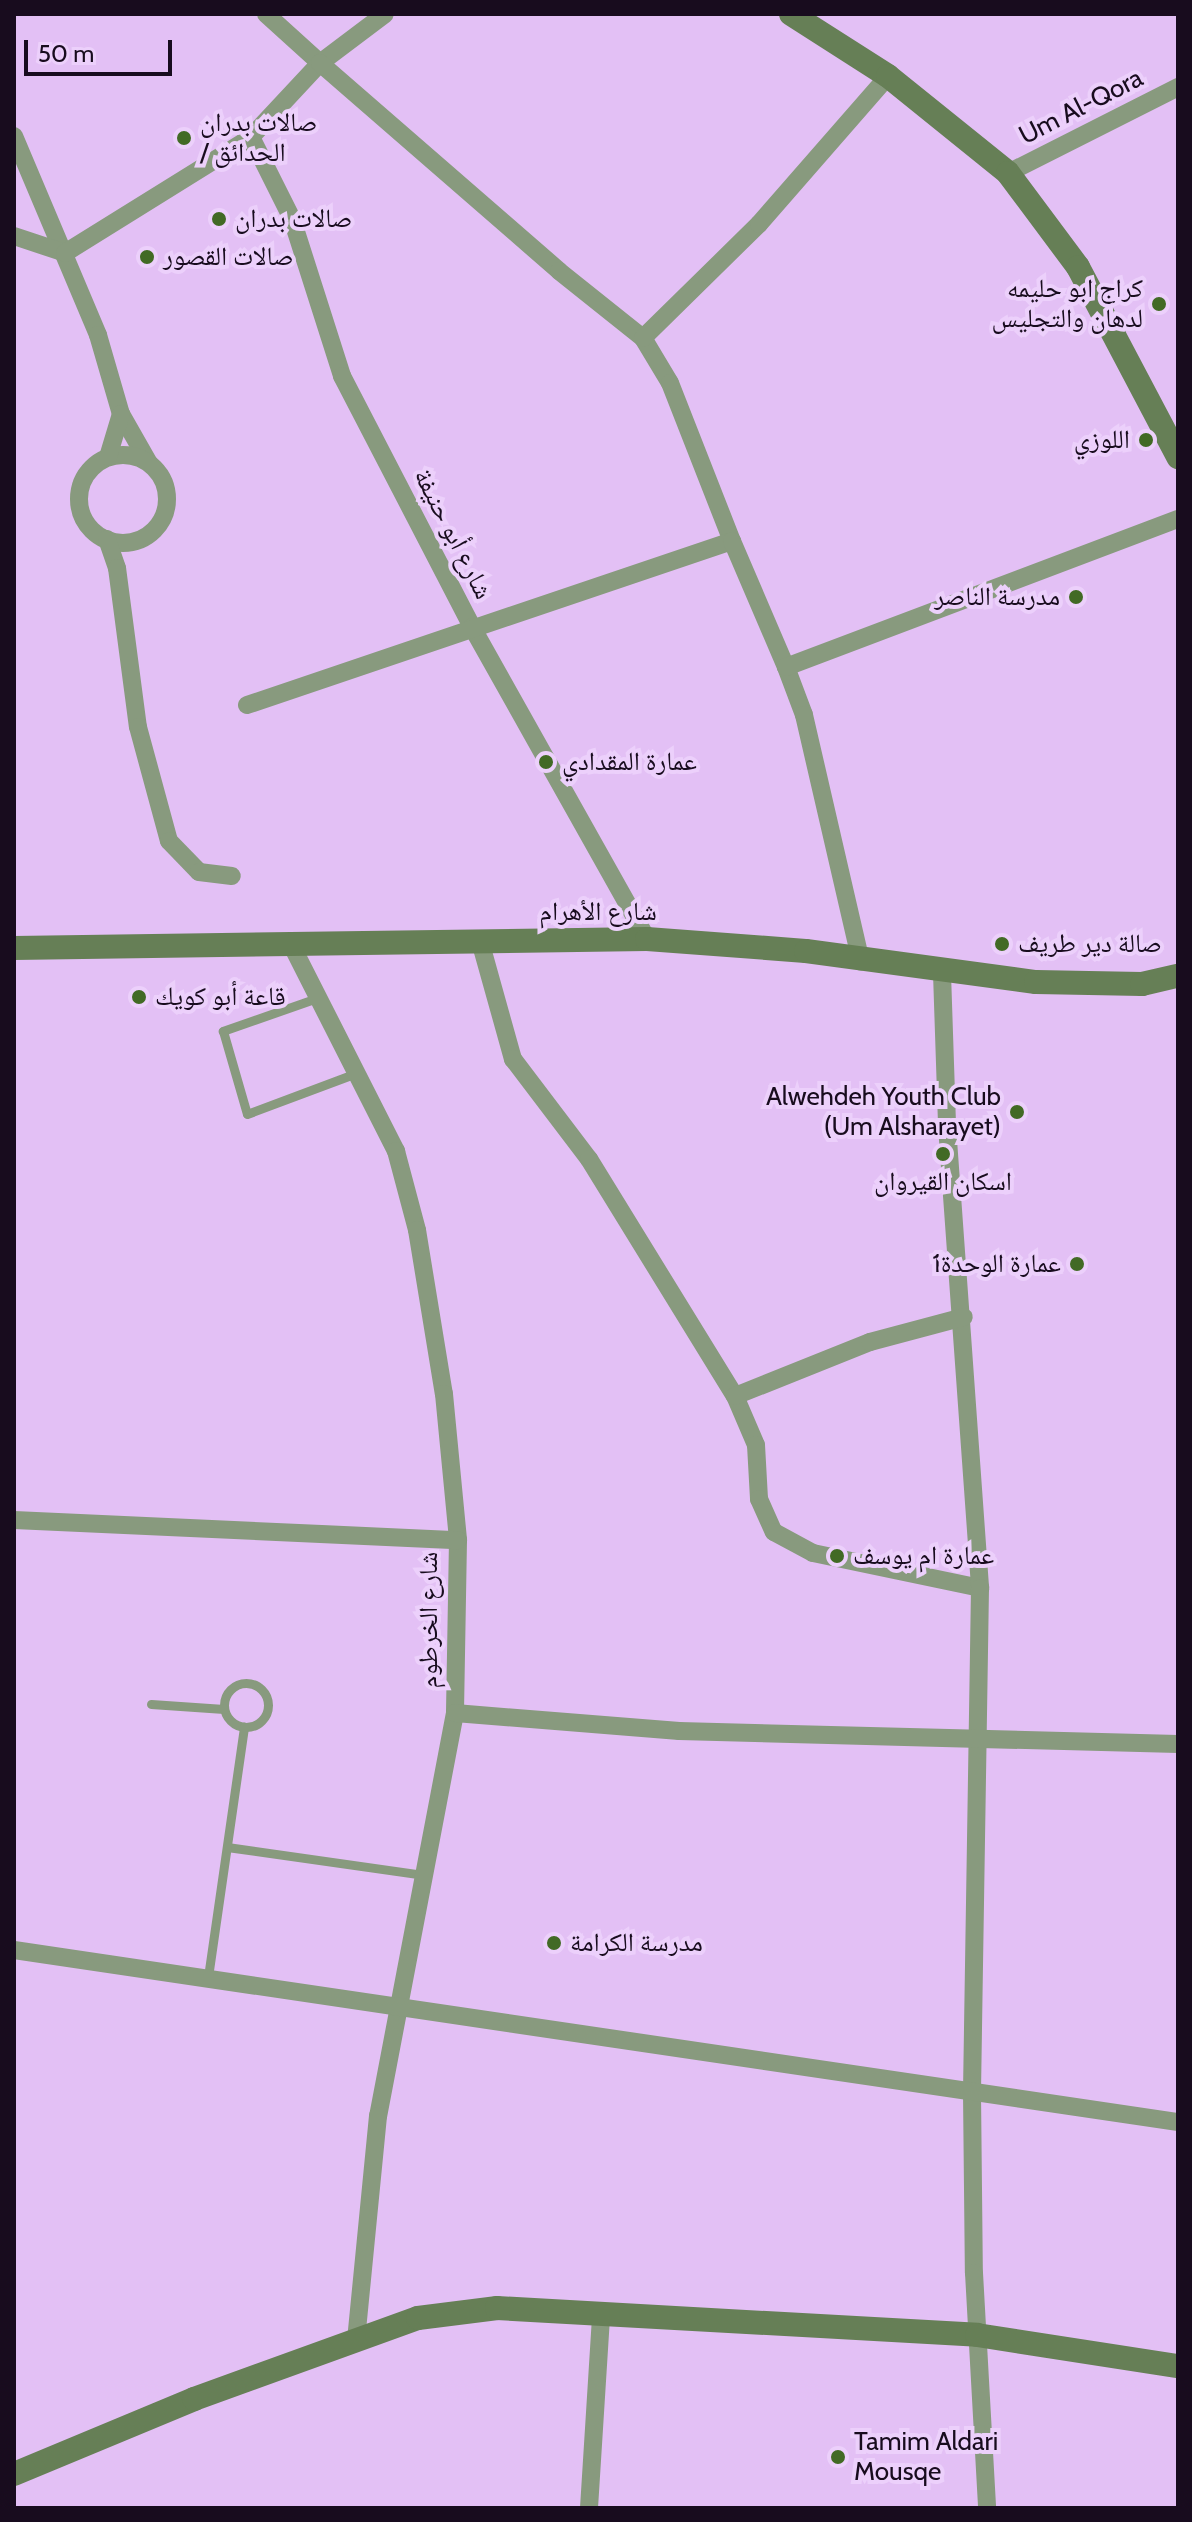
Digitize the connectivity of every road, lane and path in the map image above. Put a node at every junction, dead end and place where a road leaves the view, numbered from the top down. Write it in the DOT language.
graph roads {
  1 [pos="266,14"];
  2 [pos="385,14"];
  3 [pos="791,14"];
  4 [pos="320,63"];
  5 [pos="888,76"];
  6 [pos="1178,87"];
  7 [pos="14,136"];
  8 [pos="251,137"];
  9 [pos="1008,173"];
  10 [pos="14,236"];
  11 [pos="65,253"];
  12 [pos="643,338"];
  13 [pos="121,414"];
  14 [pos="108,457"];
  15 [pos="1178,457"];
  16 [pos="149,463"];
  17 [pos="1178,519"];
  18 [pos="107,539"];
  19 [pos="135,541"];
  20 [pos="732,541"];
  21 [pos="117,568"];
  22 [pos="472,627"];
  23 [pos="786,667"];
  24 [pos="247,705"];
  25 [pos="232,876"];
  26 [pos="647,939"];
  27 [pos="480,941"];
  28 [pos="14,948"];
  29 [pos="293,948"];
  30 [pos="861,961"];
  31 [pos="942,973"];
  32 [pos="1178,976"];
  33 [pos="317,998"];
  34 [pos="354,1074"];
  35 [pos="964,1317"];
  36 [pos="735,1396"];
  37 [pos="14,1520"];
  38 [pos="458,1540"];
  39 [pos="980,1588"];
  40 [pos="151,1704"];
  41 [pos="224,1709"];
  42 [pos="455,1713"];
  43 [pos="244,1727"];
  44 [pos="980,1742"];
  45 [pos="1178,1744"];
  46 [pos="227,1847"];
  47 [pos="423,1875"];
  48 [pos="14,1950"];
  49 [pos="208,1977"];
  50 [pos="398,2005"];
  51 [pos="972,2093"];
  52 [pos="1178,2122"];
  53 [pos="601,2315"];
  54 [pos="977,2335"];
  55 [pos="356,2341"];
  56 [pos="1178,2366"];
  57 [pos="14,2474"];
  58 [pos="589,2508"];
  59 [pos="987,2508"];
  1 -- 4 [label="street"];
  2 -- 4 [label="street"];
  3 -- 5 [label="street"];
  4 -- 8 [label="street"];
  4 -- 12 [label="street"];
  5 -- 9 [label="street"];
  5 -- 12 [label="street"];
  6 -- 9 [label="street, Um Al-Qora"];
  7 -- 11 [label="street"];
  8 -- 11 [label="street"];
  8 -- 22 [label="street, شارع أبو حنيفة"];
  9 -- 15 [label="street"];
  10 -- 11 [label="street"];
  11 -- 13 [label="street"];
  12 -- 20 [label="street"];
  13 -- 14 [label="street"];
  13 -- 16 [label="street"];
  14 -- 16 [label="street"];
  14 -- 18 [label="street"];
  16 -- 19 [label="street"];
  17 -- 23 [label="street"];
  18 -- 19 [label="street"];
  18 -- 21 [label="street"];
  19 -- 21 [label="street"];
  20 -- 22 [label="street"];
  20 -- 23 [label="street"];
  21 -- 25 [label="street"];
  22 -- 24 [label="street"];
  22 -- 26 [label="street, شارع أبو حنيفة"];
  23 -- 30 [label="street"];
  26 -- 27 [label="street, شارع الأهرام"];
  26 -- 30 [label="street, شارع الأهرام"];
  27 -- 29 [label="street, شارع الأهرام"];
  27 -- 36 [label="street"];
  28 -- 29 [label="street, شارع الأهرام"];
  29 -- 33 [label="street"];
  30 -- 31 [label="street, شارع الأهرام"];
  31 -- 32 [label="street, شارع الأهرام"];
  31 -- 35 [label="street"];
  33 -- 34 [label="street"];
  33 -- 34 [label="lane"];
  34 -- 38 [label="street"];
  35 -- 36 [label="street"];
  35 -- 39 [label="street"];
  36 -- 39 [label="street"];
  37 -- 38 [label="street, شارع الخرطوم"];
  38 -- 42 [label="street, شارع الخرطوم"];
  39 -- 44 [label="street"];
  40 -- 41 [label="lane"];
  41 -- 43 [label="lane"];
  41 -- 43 [label="lane"];
  42 -- 44 [label="street, شارع الخرطوم"];
  42 -- 47 [label="street"];
  43 -- 46 [label="lane"];
  44 -- 45 [label="street, شارع الخرطوم"];
  44 -- 51 [label="street"];
  46 -- 47 [label="lane"];
  46 -- 49 [label="lane"];
  47 -- 50 [label="street"];
  48 -- 49 [label="street"];
  49 -- 50 [label="street"];
  50 -- 51 [label="street"];
  50 -- 55 [label="street"];
  51 -- 52 [label="street"];
  51 -- 54 [label="street"];
  53 -- 54 [label="street"];
  53 -- 55 [label="street"];
  53 -- 58 [label="street"];
  54 -- 56 [label="street"];
  54 -- 59 [label="street"];
  55 -- 57 [label="street"];
}
